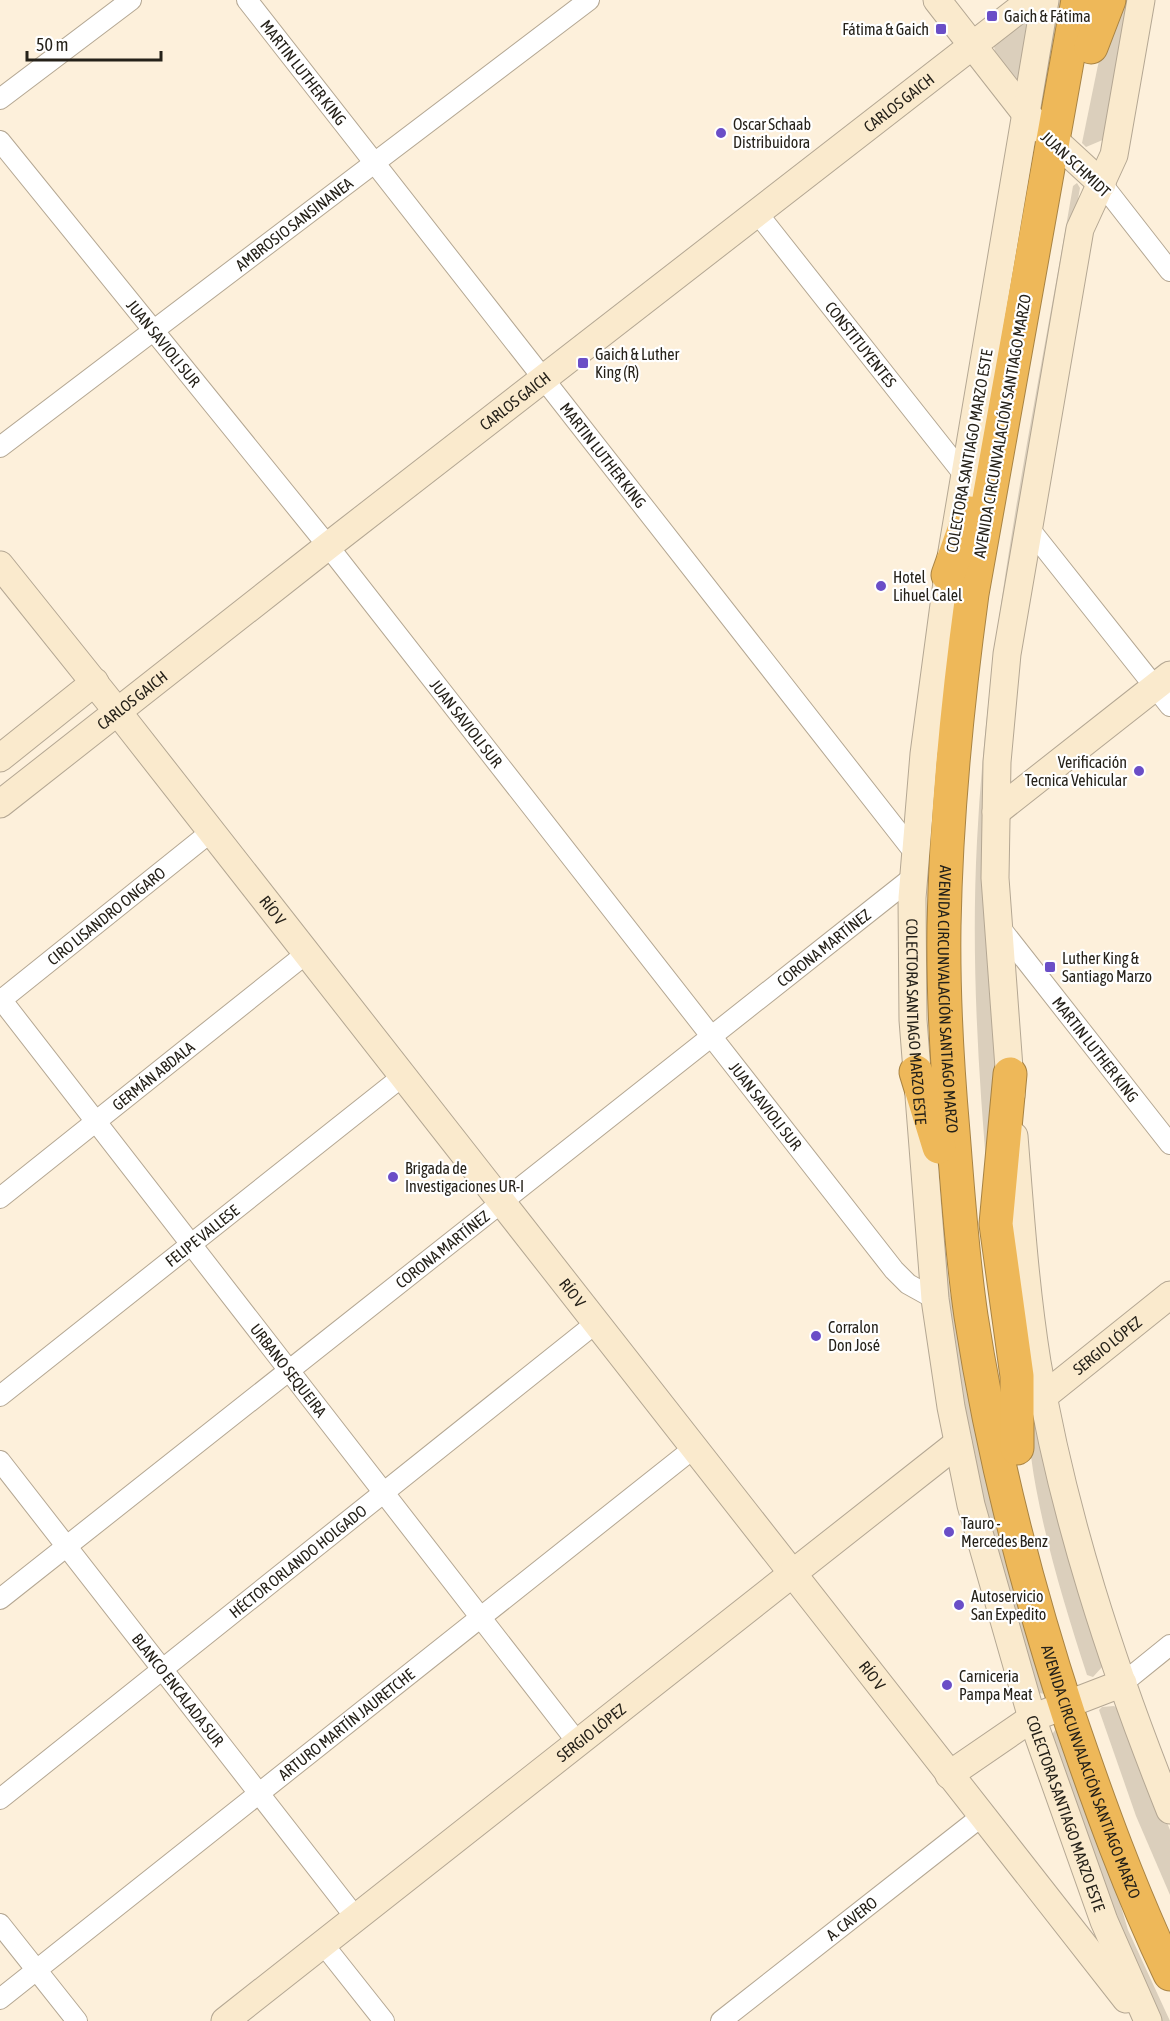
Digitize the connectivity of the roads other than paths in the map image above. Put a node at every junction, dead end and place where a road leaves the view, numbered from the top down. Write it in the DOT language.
graph roads {
  1 [pos="131,0"];
  2 [pos="247,0"];
  3 [pos="589,0"];
  4 [pos="937,0"];
  5 [pos="1031,0"];
  6 [pos="1045,0"];
  7 [pos="1109,0"];
  8 [pos="1141,0"];
  9 [pos="1083,1"];
  10 [pos="973,46"];
  11 [pos="1091,48"];
  12 [pos="0,99"];
  13 [pos="1026,114"];
  14 [pos="0,141"];
  15 [pos="1062,150"];
  16 [pos="375,163"];
  17 [pos="1102,184"];
  18 [pos="758,213"];
  19 [pos="1036,237"];
  20 [pos="1170,271"];
  21 [pos="154,331"];
  22 [pos="544,379"];
  23 [pos="0,447"];
  24 [pos="965,476"];
  25 [pos="1028,527"];
  26 [pos="328,546"];
  27 [pos="1,569"];
  28 [pos="948,575"];
  29 [pos="95,682"];
  30 [pos="1165,689"];
  31 [pos="117,711"];
  32 [pos="0,758"];
  33 [pos="0,804"];
  34 [pos="996,812"];
  35 [pos="212,831"];
  36 [pos="913,864"];
  37 [pos="998,925"];
  38 [pos="307,953"];
  39 [pos="0,1000"];
  40 [pos="711,1036"];
  41 [pos="916,1072"];
  42 [pos="1010,1074"];
  43 [pos="403,1076"];
  44 [pos="96,1122"];
  45 [pos="1170,1144"];
  46 [pos="0,1198"];
  47 [pos="502,1202"];
  48 [pos="191,1244"];
  49 [pos="1170,1295"];
  50 [pos="935,1299"];
  51 [pos="596,1323"];
  52 [pos="975,1338"];
  53 [pos="289,1370"];
  54 [pos="1044,1395"];
  55 [pos="0,1396"];
  56 [pos="958,1443"];
  57 [pos="694,1448"];
  58 [pos="1017,1448"];
  59 [pos="0,1461"];
  60 [pos="384,1493"];
  61 [pos="67,1546"];
  62 [pos="792,1574"];
  63 [pos="0,1599"];
  64 [pos="480,1617"];
  65 [pos="1170,1646"];
  66 [pos="163,1669"];
  67 [pos="1123,1683"];
  68 [pos="1075,1702"];
  69 [pos="1032,1718"];
  70 [pos="578,1743"];
  71 [pos="949,1774"];
  72 [pos="259,1793"];
  73 [pos="0,1799"];
  74 [pos="1099,1805"];
  75 [pos="1170,1810"];
  76 [pos="982,1816"];
  77 [pos="356,1917"];
  78 [pos="1170,1922"];
  79 [pos="0,1924"];
  80 [pos="323,1944"];
  81 [pos="36,1970"];
  82 [pos="1170,1974"];
  83 [pos="0,1999"];
  84 [pos="1170,2001"];
  85 [pos="77,2021"];
  86 [pos="225,2021"];
  87 [pos="384,2021"];
  88 [pos="721,2021"];
  89 [pos="1146,2021"];
  1 -- 12 [label="street"];
  2 -- 16 [label="street, MARTIN LUTHER KING"];
  3 -- 16 [label="street, AMBROSIO SANSINANEA"];
  4 -- 10 [label="street, JUAN SCHMIDT"];
  5 -- 10 [label="street, CARLOS GAICH"];
  6 -- 13 [label="street, COLECTORA SANTIAGO MARZO ESTE"];
  7 -- 11 [label="highway"];
  8 -- 17 [label="street"];
  9 -- 11 [label="highway, AVENIDA CIRCUNVALACIÓN SANTIAGO MARZO"];
  9 -- 15 [label="highway, AVENIDA CIRCUNVALACIÓN SANTIAGO MARZO"];
  10 -- 13 [label="street, JUAN SCHMIDT"];
  10 -- 18 [label="street, CARLOS GAICH"];
  11 -- 15 [label="highway, AVENIDA CIRCUNVALACIÓN SANTIAGO MARZO"];
  13 -- 15 [label="street, JUAN SCHMIDT"];
  13 -- 24 [label="street, COLECTORA SANTIAGO MARZO ESTE"];
  14 -- 21 [label="street, JUAN SAVIOLI SUR"];
  15 -- 17 [label="street, JUAN SCHMIDT"];
  15 -- 19 [label="highway, AVENIDA CIRCUNVALACIÓN SANTIAGO MARZO"];
  15 -- 58 [label="highway, AVENIDA CIRCUNVALACIÓN SANTIAGO MARZO"];
  16 -- 21 [label="street, AMBROSIO SANSINANEA"];
  16 -- 22 [label="street, MARTIN LUTHER KING"];
  17 -- 20 [label="street, JUAN SCHMIDT"];
  17 -- 25 [label="street"];
  18 -- 22 [label="street, CARLOS GAICH"];
  18 -- 24 [label="street, CONSTITUYENTES"];
  19 -- 28 [label="highway"];
  19 -- 52 [label="highway, AVENIDA CIRCUNVALACIÓN SANTIAGO MARZO"];
  21 -- 23 [label="street, AMBROSIO SANSINANEA"];
  21 -- 26 [label="street, JUAN SAVIOLI SUR"];
  22 -- 26 [label="street, CARLOS GAICH"];
  22 -- 36 [label="street, MARTIN LUTHER KING"];
  24 -- 28 [label="street, COLECTORA SANTIAGO MARZO ESTE"];
  25 -- 30 [label="street"];
  25 -- 34 [label="street"];
  26 -- 31 [label="street, CARLOS GAICH"];
  26 -- 40 [label="street, JUAN SAVIOLI SUR"];
  27 -- 29 [label="street, RÍO V"];
  28 -- 36 [label="street, COLECTORA SANTIAGO MARZO ESTE"];
  29 -- 31 [label="street, RÍO V"];
  29 -- 32 [label="street"];
  30 -- 34 [label="street"];
  31 -- 33 [label="street, CARLOS GAICH"];
  31 -- 35 [label="street, RÍO V"];
  34 -- 37 [label="street"];
  35 -- 38 [label="street, RÍO V"];
  35 -- 39 [label="street, CIRO LISANDRO ONGARO"];
  36 -- 40 [label="street, CORONA MARTÍNEZ"];
  36 -- 41 [label="street, COLECTORA SANTIAGO MARZO ESTE"];
  37 -- 42 [label="street"];
  37 -- 45 [label="street, MARTIN LUTHER KING"];
  38 -- 43 [label="street, RÍO V"];
  38 -- 44 [label="street, GERMÁN ABDALA"];
  39 -- 44 [label="street, URBANO SEQUEIRA"];
  40 -- 47 [label="street, CORONA MARTÍNEZ"];
  40 -- 50 [label="street, JUAN SAVIOLI SUR"];
  41 -- 50 [label="street, COLECTORA SANTIAGO MARZO ESTE"];
  41 -- 52 [label="highway"];
  42 -- 54 [label="street"];
  42 -- 58 [label="highway"];
  43 -- 47 [label="street, RÍO V"];
  43 -- 48 [label="street, FELIPE VALLESE"];
  44 -- 46 [label="street, GERMÁN ABDALA"];
  44 -- 48 [label="street, URBANO SEQUEIRA"];
  47 -- 51 [label="street, RÍO V"];
  47 -- 53 [label="street, CORONA MARTÍNEZ"];
  48 -- 53 [label="street, URBANO SEQUEIRA"];
  48 -- 55 [label="street, FELIPE VALLESE"];
  49 -- 54 [label="street, SERGIO LÓPEZ"];
  50 -- 56 [label="street, COLECTORA SANTIAGO MARZO ESTE"];
  51 -- 57 [label="street, RÍO V"];
  51 -- 60 [label="street, HÉCTOR ORLANDO HOLGADO"];
  52 -- 68 [label="highway, AVENIDA CIRCUNVALACIÓN SANTIAGO MARZO"];
  53 -- 60 [label="street, URBANO SEQUEIRA"];
  53 -- 61 [label="street, CORONA MARTÍNEZ"];
  54 -- 67 [label="street"];
  56 -- 62 [label="street, SERGIO LÓPEZ"];
  56 -- 69 [label="street, COLECTORA SANTIAGO MARZO ESTE"];
  57 -- 62 [label="street, RÍO V"];
  57 -- 64 [label="street, ARTURO MARTÍN JAURETCHE"];
  58 -- 68 [label="highway, AVENIDA CIRCUNVALACIÓN SANTIAGO MARZO"];
  59 -- 61 [label="street, BLANCO ENCALADA SUR"];
  60 -- 64 [label="street, URBANO SEQUEIRA"];
  60 -- 66 [label="street, HÉCTOR ORLANDO HOLGADO"];
  61 -- 63 [label="street, CORONA MARTÍNEZ"];
  61 -- 66 [label="street, BLANCO ENCALADA SUR"];
  62 -- 70 [label="street, SERGIO LÓPEZ"];
  62 -- 71 [label="street, RÍO V"];
  64 -- 70 [label="street, URBANO SEQUEIRA"];
  64 -- 72 [label="street, ARTURO MARTÍN JAURETCHE"];
  65 -- 67 [label="street"];
  66 -- 72 [label="street, BLANCO ENCALADA SUR"];
  66 -- 73 [label="street, HÉCTOR ORLANDO HOLGADO"];
  67 -- 68 [label="street"];
  67 -- 75 [label="street"];
  68 -- 69 [label="street"];
  68 -- 74 [label="highway, AVENIDA CIRCUNVALACIÓN SANTIAGO MARZO"];
  68 -- 78 [label="highway, AVENIDA CIRCUNVALACIÓN SANTIAGO MARZO"];
  69 -- 71 [label="street"];
  69 -- 89 [label="street, COLECTORA SANTIAGO MARZO ESTE"];
  70 -- 77 [label="street, SERGIO LÓPEZ"];
  71 -- 76 [label="street, RÍO V"];
  72 -- 77 [label="street, BLANCO ENCALADA SUR"];
  72 -- 81 [label="street, ARTURO MARTÍN JAURETCHE"];
  74 -- 82 [label="highway, AVENIDA CIRCUNVALACIÓN SANTIAGO MARZO"];
  74 -- 84 [label="highway"];
  76 -- 88 [label="street, A. CAVERO"];
  76 -- 89 [label="street, RÍO V"];
  77 -- 80 [label="street, SERGIO LÓPEZ"];
  79 -- 81 [label="street"];
  80 -- 86 [label="street, SERGIO LÓPEZ"];
  80 -- 87 [label="street"];
  81 -- 83 [label="street, ARTURO MARTÍN JAURETCHE"];
  81 -- 85 [label="street"];
}
